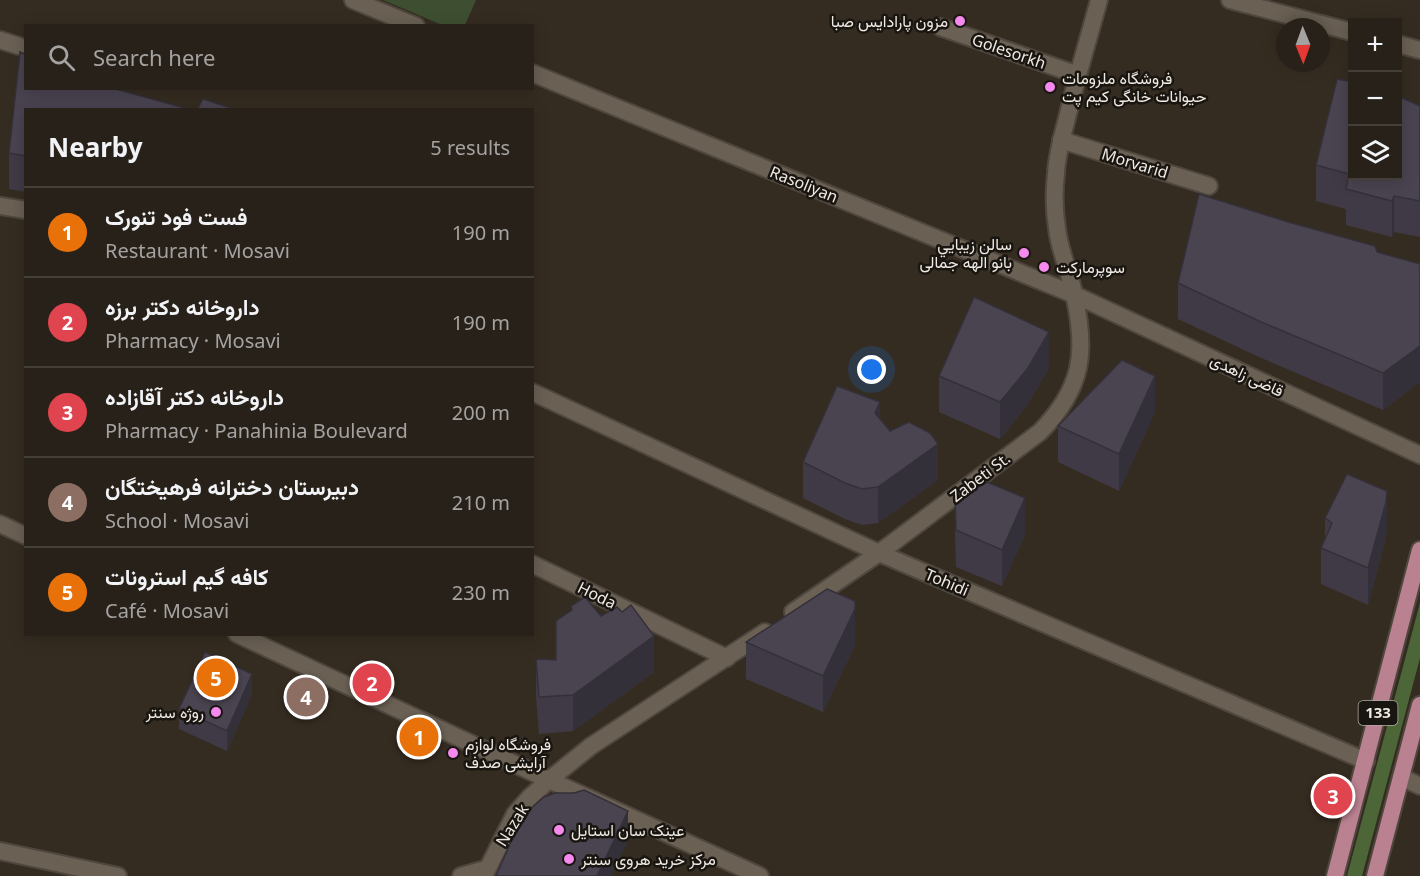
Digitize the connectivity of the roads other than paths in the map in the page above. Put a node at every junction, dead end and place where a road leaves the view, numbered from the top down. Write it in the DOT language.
graph roads {
  1 [pos="353,0"];
  2 [pos="1099,0"];
  3 [pos="1230,0"];
  4 [pos="411,24"];
  5 [pos="940,27"];
  6 [pos="1348,31"];
  7 [pos="0,40"];
  8 [pos="1402,45"];
  9 [pos="19,46"];
  10 [pos="1420,50"];
  11 [pos="534,74"];
  12 [pos="1078,75"];
  13 [pos="1061,141"];
  14 [pos="1209,186"];
  15 [pos="0,206"];
  16 [pos="24,210"];
  17 [pos="1075,295"];
  18 [pos="534,393"];
  19 [pos="1420,454"];
  20 [pos="0,524"];
  21 [pos="24,535"];
  22 [pos="1420,550"];
  23 [pos="879,553"];
  24 [pos="534,565"];
  25 [pos="241,636"];
  26 [pos="727,658"];
  27 [pos="1420,705"];
  28 [pos="1366,761"];
  29 [pos="1401,777"];
  30 [pos="549,780"];
  31 [pos="1420,786"];
  32 [pos="0,851"];
  33 [pos="485,872"];
  34 [pos="118,876"];
  35 [pos="461,876"];
  36 [pos="760,876"];
  37 [pos="1335,876"];
  38 [pos="1375,876"];
  1 -- 4 [label="street"];
  2 -- 12 [label="street, Zabeti St."];
  3 -- 6 [label="street"];
  5 -- 12 [label="street, Golesorkh"];
  7 -- 9 [label="street"];
  8 -- 10 [label="street"];
  11 -- 17 [label="street, Rasoliyan"];
  12 -- 13 [label="street, Zabeti St."];
  13 -- 14 [label="street, Morvarid"];
  13 -- 17 [label="street, Zabeti St."];
  15 -- 16 [label="street"];
  17 -- 19 [label="street, قاضی زاهدی"];
  17 -- 23 [label="street, Zabeti St."];
  18 -- 23 [label="street, Tohidi"];
  20 -- 21 [label="street"];
  22 -- 28 [label="main road, 133"];
  23 -- 26 [label="street, Zabeti St."];
  23 -- 28 [label="street, Tohidi"];
  24 -- 26 [label="street, Hoda"];
  25 -- 30 [label="street"];
  26 -- 30 [label="street, Zabeti St."];
  27 -- 29 [label="main road, 133"];
  28 -- 37 [label="main road, 133"];
  29 -- 31 [label="street"];
  29 -- 38 [label="main road, 133"];
  30 -- 33 [label="street, Nazak"];
  30 -- 36 [label="street"];
  32 -- 34 [label="street"];
  33 -- 35 [label="street"];
}
